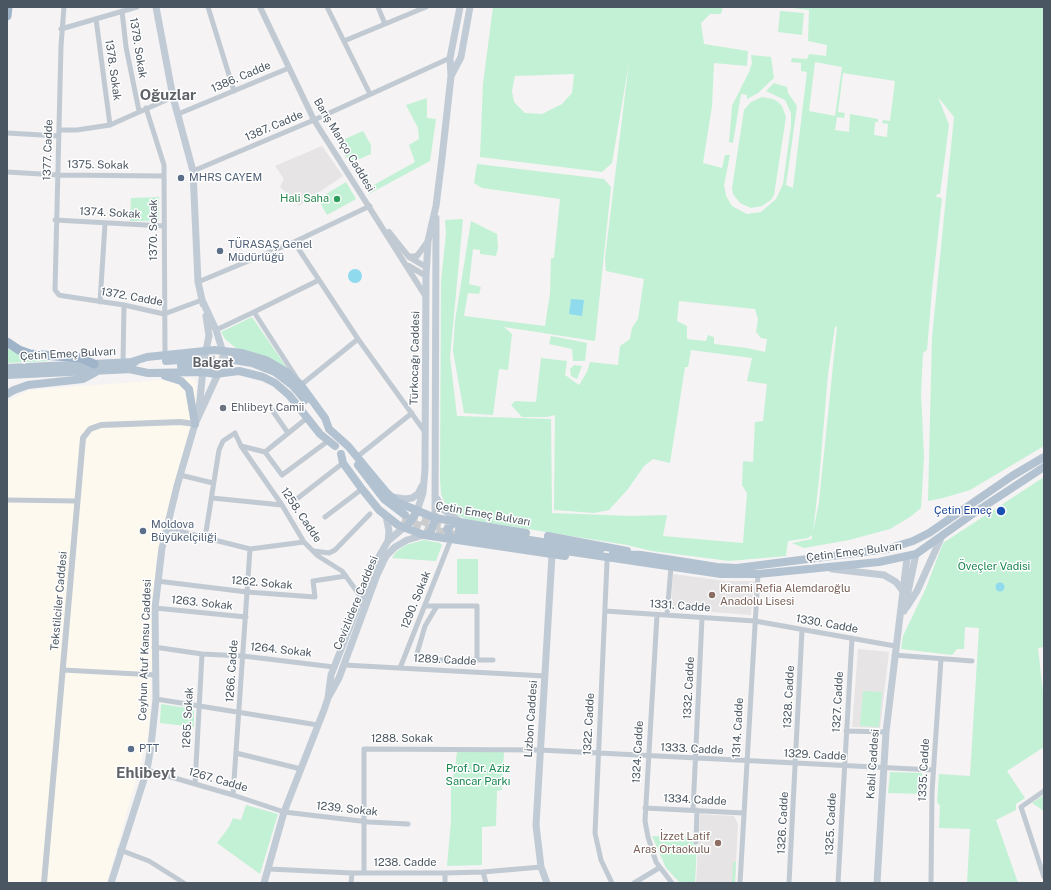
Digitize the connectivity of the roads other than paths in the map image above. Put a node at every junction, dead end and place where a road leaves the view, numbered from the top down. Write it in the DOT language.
graph roads {
  1 [pos="8,7"];
  2 [pos="64,7"];
  3 [pos="111,7"];
  4 [pos="136,7"];
  5 [pos="156,7"];
  6 [pos="208,7"];
  7 [pos="260,7"];
  8 [pos="327,7"];
  9 [pos="378,7"];
  10 [pos="426,7"];
  11 [pos="460,7"];
  12 [pos="470,7"];
  13 [pos="126,9"];
  14 [pos="113,13"];
  15 [pos="7,16"];
  16 [pos="96,19"];
  17 [pos="385,24"];
  18 [pos="62,29"];
  19 [pos="344,41"];
  20 [pos="450,58"];
  21 [pos="289,68"];
  22 [pos="451,76"];
  23 [pos="234,91"];
  24 [pos="370,94"];
  25 [pos="173,97"];
  26 [pos="146,108"];
  27 [pos="139,111"];
  28 [pos="178,114"];
  29 [pos="314,120"];
  30 [pos="110,125"];
  31 [pos="7,133"];
  32 [pos="59,133"];
  33 [pos="193,171"];
  34 [pos="7,172"];
  35 [pos="58,175"];
  36 [pos="164,176"];
  37 [pos="370,206"];
  38 [pos="436,206"];
  39 [pos="55,220"];
  40 [pos="105,224"];
  41 [pos="164,226"];
  42 [pos="383,226"];
  43 [pos="428,240"];
  44 [pos="294,242"];
  45 [pos="409,257"];
  46 [pos="407,265"];
  47 [pos="426,267"];
  48 [pos="436,268"];
  49 [pos="426,276"];
  50 [pos="436,278"];
  51 [pos="320,280"];
  52 [pos="198,282"];
  53 [pos="57,293"];
  54 [pos="427,297"];
  55 [pos="202,300"];
  56 [pos="100,302"];
  57 [pos="124,305"];
  58 [pos="254,312"];
  59 [pos="164,314"];
  60 [pos="216,330"];
  61 [pos="358,339"];
  62 [pos="7,342"];
  63 [pos="206,351"];
  64 [pos="221,351"];
  65 [pos="165,356"];
  66 [pos="196,363"];
  67 [pos="128,365"];
  68 [pos="7,368"];
  69 [pos="95,368"];
  70 [pos="75,369"];
  71 [pos="203,372"];
  72 [pos="155,373"];
  73 [pos="218,374"];
  74 [pos="7,375"];
  75 [pos="301,385"];
  76 [pos="7,394"];
  77 [pos="272,410"];
  78 [pos="412,413"];
  79 [pos="307,418"];
  80 [pos="196,420"];
  81 [pos="329,429"];
  82 [pos="424,432"];
  83 [pos="288,433"];
  84 [pos="331,444"];
  85 [pos="241,446"];
  86 [pos="265,452"];
  87 [pos="341,454"];
  88 [pos="357,457"];
  89 [pos="1044,457"];
  90 [pos="343,463"];
  91 [pos="1044,467"];
  92 [pos="180,475"];
  93 [pos="423,482"];
  94 [pos="213,483"];
  95 [pos="362,489"];
  96 [pos="436,496"];
  97 [pos="392,497"];
  98 [pos="212,498"];
  99 [pos="298,498"];
  100 [pos="7,500"];
  101 [pos="77,501"];
  102 [pos="282,505"];
  103 [pos="417,511"];
  104 [pos="370,514"];
  105 [pos="386,516"];
  106 [pos="325,517"];
  107 [pos="435,518"];
  108 [pos="404,521"];
  109 [pos="167,528"];
  110 [pos="457,530"];
  111 [pos="424,535"];
  112 [pos="206,538"];
  113 [pos="941,538"];
  114 [pos="388,541"];
  115 [pos="913,541"];
  116 [pos="304,542"];
  117 [pos="903,545"];
  118 [pos="250,549"];
  119 [pos="313,551"];
  120 [pos="916,554"];
  121 [pos="552,555"];
  122 [pos="641,558"];
  123 [pos="907,558"];
  124 [pos="607,562"];
  125 [pos="671,567"];
  126 [pos="817,568"];
  127 [pos="758,574"];
  128 [pos="346,576"];
  129 [pos="157,581"];
  130 [pos="902,590"];
  131 [pos="247,592"];
  132 [pos="361,597"];
  133 [pos="425,606"];
  134 [pos="437,606"];
  135 [pos="156,608"];
  136 [pos="605,611"];
  137 [pos="904,611"];
  138 [pos="657,614"];
  139 [pos="667,615"];
  140 [pos="246,617"];
  141 [pos="702,618"];
  142 [pos="754,622"];
  143 [pos="802,630"];
  144 [pos="852,638"];
  145 [pos="895,646"];
  146 [pos="154,647"];
  147 [pos="202,654"];
  148 [pos="894,655"];
  149 [pos="243,656"];
  150 [pos="941,659"];
  151 [pos="477,660"];
  152 [pos="493,660"];
  153 [pos="972,661"];
  154 [pos="344,665"];
  155 [pos="334,667"];
  156 [pos="400,668"];
  157 [pos="63,670"];
  158 [pos="156,674"];
  159 [pos="545,676"];
  160 [pos="328,698"];
  161 [pos="156,700"];
  162 [pos="199,706"];
  163 [pos="239,713"];
  164 [pos="318,725"];
  165 [pos="846,731"];
  166 [pos="886,732"];
  167 [pos="540,750"];
  168 [pos="236,753"];
  169 [pos="598,753"];
  170 [pos="648,756"];
  171 [pos="695,759"];
  172 [pos="746,762"];
  173 [pos="796,764"];
  174 [pos="844,766"];
  175 [pos="883,768"];
  176 [pos="300,769"];
  177 [pos="146,770"];
  178 [pos="933,770"];
  179 [pos="195,784"];
  180 [pos="1044,791"];
  181 [pos="234,795"];
  182 [pos="645,808"];
  183 [pos="695,810"];
  184 [pos="284,812"];
  185 [pos="743,813"];
  186 [pos="364,821"];
  187 [pos="408,824"];
  188 [pos="696,842"];
  189 [pos="120,850"];
  190 [pos="542,868"];
  191 [pos="659,868"];
  192 [pos="269,869"];
  193 [pos="445,872"];
  194 [pos="483,872"];
  195 [pos="352,873"];
  196 [pos="364,873"];
  197 [pos="1044,877"];
  198 [pos="44,883"];
  199 [pos="111,883"];
  200 [pos="184,883"];
  201 [pos="264,883"];
  202 [pos="351,883"];
  203 [pos="444,883"];
  204 [pos="486,883"];
  205 [pos="547,883"];
  206 [pos="612,883"];
  207 [pos="634,883"];
  208 [pos="672,883"];
  209 [pos="740,883"];
  210 [pos="789,883"];
  211 [pos="838,883"];
  212 [pos="877,883"];
  213 [pos="931,883"];
  1 -- 15 [label="highway"];
  2 -- 18 [label="street, 1377. Cadde"];
  3 -- 14 [label="street"];
  4 -- 13 [label="street"];
  5 -- 25 [label="main road, Ceyhun Atuf Kansu Caddesi"];
  6 -- 23 [label="street"];
  7 -- 21 [label="street, Barış Manço Caddesi"];
  8 -- 19 [label="street"];
  9 -- 17 [label="street"];
  10 -- 17 [label="street"];
  11 -- 20 [label="main road, Türkocağı Caddesi"];
  12 -- 22 [label="main road, Türkocağı Caddesi"];
  13 -- 14 [label="street"];
  13 -- 27 [label="street, 1379. Sokak"];
  14 -- 16 [label="street"];
  16 -- 18 [label="street"];
  16 -- 30 [label="street, 1378. Sokak"];
  17 -- 19 [label="street"];
  18 -- 32 [label="street, 1377. Cadde"];
  19 -- 24 [label="street"];
  20 -- 22 [label="main road, Türkocağı Caddesi"];
  20 -- 24 [label="street, 1387. Cadde"];
  21 -- 23 [label="street, 1386. Cadde"];
  21 -- 29 [label="street, Barış Manço Caddesi"];
  22 -- 38 [label="main road, Türkocağı Caddesi"];
  23 -- 28 [label="street, 1386. Cadde"];
  24 -- 29 [label="street, 1387. Cadde"];
  25 -- 26 [label="street"];
  25 -- 28 [label="main road, Ceyhun Atuf Kansu Caddesi"];
  26 -- 27 [label="street"];
  26 -- 36 [label="street, 1370. Sokak"];
  27 -- 30 [label="street"];
  28 -- 33 [label="main road, Ceyhun Atuf Kansu Caddesi"];
  29 -- 33 [label="street, 1387. Cadde"];
  29 -- 37 [label="street, Barış Manço Caddesi"];
  30 -- 32 [label="street"];
  31 -- 32 [label="street"];
  32 -- 35 [label="street, 1377. Cadde"];
  33 -- 52 [label="main road, Ceyhun Atuf Kansu Caddesi"];
  34 -- 35 [label="street, 1375. Sokak"];
  35 -- 36 [label="street, 1375. Sokak"];
  35 -- 39 [label="street, 1377. Cadde"];
  36 -- 41 [label="street, 1370. Sokak"];
  37 -- 42 [label="street, Barış Manço Caddesi"];
  37 -- 44 [label="street"];
  38 -- 43 [label="main road, Türkocağı Caddesi"];
  38 -- 48 [label="main road, Türkocağı Caddesi"];
  39 -- 40 [label="street, 1374. Sokak"];
  39 -- 53 [label="street, 1377. Cadde"];
  40 -- 41 [label="street, 1374. Sokak"];
  40 -- 56 [label="street"];
  41 -- 59 [label="street, 1370. Sokak"];
  42 -- 45 [label="street, Barış Manço Caddesi"];
  42 -- 46 [label="street, Barış Manço Caddesi"];
  43 -- 45 [label="street"];
  43 -- 47 [label="main road, Türkocağı Caddesi"];
  44 -- 51 [label="street"];
  44 -- 52 [label="street"];
  45 -- 47 [label="street, Barış Manço Caddesi"];
  46 -- 49 [label="street, Barış Manço Caddesi"];
  46 -- 54 [label="street, Barış Manço Caddesi"];
  47 -- 48 [label="main road"];
  47 -- 49 [label="main road, Türkocağı Caddesi"];
  48 -- 50 [label="main road, Türkocağı Caddesi"];
  49 -- 50 [label="main road"];
  49 -- 54 [label="main road, Türkocağı Caddesi"];
  50 -- 96 [label="main road, Türkocağı Caddesi"];
  51 -- 58 [label="street"];
  51 -- 61 [label="street"];
  52 -- 55 [label="main road, Ceyhun Atuf Kansu Caddesi"];
  53 -- 56 [label="street, 1372. Cadde"];
  54 -- 82 [label="main road, Türkocağı Caddesi"];
  55 -- 59 [label="street, 1372. Cadde"];
  55 -- 60 [label="main road, Ceyhun Atuf Kansu Caddesi"];
  55 -- 63 [label="main road, Ceyhun Atuf Kansu Caddesi"];
  56 -- 57 [label="street, 1372. Cadde"];
  57 -- 59 [label="street, 1372. Cadde"];
  57 -- 67 [label="street"];
  58 -- 60 [label="street"];
  58 -- 75 [label="street"];
  59 -- 65 [label="street, 1370. Sokak"];
  60 -- 64 [label="main road, Ceyhun Atuf Kansu Caddesi"];
  61 -- 75 [label="street"];
  61 -- 78 [label="street"];
  62 -- 69 [label="highway"];
  63 -- 64 [label="main road, Çetin Emeç Bulvarı"];
  63 -- 65 [label="main road, Çetin Emeç Bulvarı"];
  63 -- 71 [label="main road, Ceyhun Atuf Kansu Caddesi"];
  64 -- 73 [label="main road, Ceyhun Atuf Kansu Caddesi"];
  64 -- 75 [label="main road, Çetin Emeç Bulvarı"];
  65 -- 67 [label="main road, Çetin Emeç Bulvarı"];
  66 -- 67 [label="main road, Çetin Emeç Bulvarı"];
  67 -- 69 [label="main road, Çetin Emeç Bulvarı"];
  67 -- 72 [label="main road, Çetin Emeç Bulvarı"];
  68 -- 70 [label="main road, Çetin Emeç Bulvarı"];
  69 -- 70 [label="main road, Çetin Emeç Bulvarı"];
  69 -- 76 [label="main road"];
  70 -- 74 [label="main road, Çetin Emeç Bulvarı"];
  71 -- 72 [label="main road, Çetin Emeç Bulvarı"];
  71 -- 73 [label="main road, Çetin Emeç Bulvarı"];
  71 -- 80 [label="main road, Ceyhun Atuf Kansu Caddesi"];
  72 -- 80 [label="main road"];
  73 -- 79 [label="main road, Çetin Emeç Bulvarı"];
  73 -- 80 [label="main road, Ceyhun Atuf Kansu Caddesi"];
  75 -- 81 [label="main road, Çetin Emeç Bulvarı"];
  77 -- 83 [label="street"];
  78 -- 82 [label="street"];
  78 -- 88 [label="street"];
  79 -- 83 [label="street"];
  79 -- 84 [label="main road, Çetin Emeç Bulvarı"];
  80 -- 92 [label="main road, Ceyhun Atuf Kansu Caddesi"];
  80 -- 101 [label="street, Tekstilciler Caddesi"];
  81 -- 84 [label="main road, Çetin Emeç Bulvarı"];
  81 -- 88 [label="main road, Çetin Emeç Bulvarı"];
  81 -- 108 [label="main road, Çetin Emeç Bulvarı"];
  82 -- 93 [label="main road, Türkocağı Caddesi"];
  83 -- 86 [label="street"];
  84 -- 86 [label="street"];
  84 -- 87 [label="main road, Çetin Emeç Bulvarı"];
  85 -- 86 [label="street"];
  85 -- 94 [label="street, 1258. Cadde"];
  85 -- 102 [label="street, 1258. Cadde"];
  87 -- 90 [label="main road, Çetin Emeç Bulvarı"];
  87 -- 108 [label="main road, Çetin Emeç Bulvarı"];
  88 -- 97 [label="main road, Çetin Emeç Bulvarı"];
  89 -- 115 [label="main road, Çetin Emeç Bulvarı"];
  90 -- 95 [label="main road, Çetin Emeç Bulvarı"];
  90 -- 99 [label="street"];
  91 -- 113 [label="main road, Çetin Emeç Bulvarı"];
  92 -- 94 [label="street"];
  92 -- 109 [label="main road, Ceyhun Atuf Kansu Caddesi"];
  93 -- 97 [label="main road"];
  93 -- 103 [label="main road, Türkocağı Caddesi"];
  94 -- 98 [label="street"];
  95 -- 105 [label="main road, Çetin Emeç Bulvarı"];
  95 -- 106 [label="street"];
  96 -- 107 [label="main road, Türkocağı Caddesi"];
  96 -- 110 [label="main road"];
  97 -- 103 [label="main road, Çetin Emeç Bulvarı"];
  98 -- 102 [label="street"];
  98 -- 112 [label="street"];
  100 -- 101 [label="street"];
  101 -- 157 [label="street, Tekstilciler Caddesi"];
  102 -- 116 [label="street, 1258. Cadde"];
  103 -- 107 [label="main road, Çetin Emeç Bulvarı"];
  103 -- 108 [label="main road"];
  104 -- 119 [label="street"];
  105 -- 108 [label="main road, Çetin Emeç Bulvarı"];
  105 -- 114 [label="main road"];
  107 -- 110 [label="main road, Çetin Emeç Bulvarı"];
  107 -- 111 [label="main road"];
  108 -- 111 [label="main road, Çetin Emeç Bulvarı"];
  108 -- 114 [label="main road, Cevizlidere Caddesi"];
  109 -- 112 [label="street"];
  109 -- 129 [label="main road, Ceyhun Atuf Kansu Caddesi"];
  110 -- 111 [label="main road, Çetin Emeç Bulvarı"];
  110 -- 121 [label="main road, Çetin Emeç Bulvarı"];
  110 -- 122 [label="main road, Çetin Emeç Bulvarı"];
  110 -- 133 [label="street, 1290. Sokak"];
  111 -- 154 [label="main road, Cevizlidere Caddesi"];
  112 -- 118 [label="street"];
  113 -- 120 [label="main road, Çetin Emeç Bulvarı"];
  113 -- 137 [label="main road"];
  114 -- 132 [label="main road, Cevizlidere Caddesi"];
  115 -- 117 [label="main road, Çetin Emeç Bulvarı"];
  115 -- 120 [label="main road"];
  116 -- 118 [label="street"];
  116 -- 119 [label="street, 1258. Cadde"];
  117 -- 122 [label="main road, Çetin Emeç Bulvarı"];
  117 -- 123 [label="main road"];
  118 -- 131 [label="street, 1266. Cadde"];
  119 -- 128 [label="street, 1258. Cadde"];
  120 -- 123 [label="main road, Çetin Emeç Bulvarı"];
  120 -- 137 [label="main road, Kabil Caddesi"];
  121 -- 124 [label="main road, Çetin Emeç Bulvarı"];
  121 -- 159 [label="main road, Lizbon Caddesi"];
  122 -- 124 [label="main road, Çetin Emeç Bulvarı"];
  122 -- 125 [label="main road, Çetin Emeç Bulvarı"];
  123 -- 126 [label="main road, Çetin Emeç Bulvarı"];
  123 -- 130 [label="main road, Kabil Caddesi"];
  124 -- 136 [label="street, 1322. Cadde"];
  125 -- 127 [label="main road, Çetin Emeç Bulvarı"];
  125 -- 139 [label="street"];
  126 -- 127 [label="main road, Çetin Emeç Bulvarı"];
  126 -- 130 [label="main road"];
  127 -- 142 [label="street, 1314. Cadde"];
  128 -- 131 [label="street, 1262. Sokak"];
  128 -- 132 [label="street, 1258. Cadde"];
  129 -- 131 [label="street, 1262. Sokak"];
  129 -- 135 [label="main road, Ceyhun Atuf Kansu Caddesi"];
  130 -- 145 [label="main road, Kabil Caddesi"];
  131 -- 140 [label="street, 1266. Cadde"];
  132 -- 155 [label="main road, Cevizlidere Caddesi"];
  133 -- 134 [label="street"];
  133 -- 156 [label="street, 1290. Sokak"];
  134 -- 151 [label="street"];
  134 -- 151 [label="street"];
  135 -- 140 [label="street, 1263. Sokak"];
  135 -- 146 [label="main road, Ceyhun Atuf Kansu Caddesi"];
  136 -- 138 [label="street, 1331. Cadde"];
  136 -- 169 [label="street, 1322. Cadde"];
  137 -- 145 [label="main road, Kabil Caddesi"];
  138 -- 139 [label="street, 1331. Cadde"];
  138 -- 170 [label="street, 1324. Cadde"];
  139 -- 141 [label="street, 1331. Cadde"];
  140 -- 149 [label="street, 1266. Cadde"];
  141 -- 142 [label="street, 1331. Cadde"];
  141 -- 171 [label="street, 1332. Cadde"];
  142 -- 143 [label="street, 1330. Cadde"];
  142 -- 172 [label="street, 1314. Cadde"];
  143 -- 144 [label="street, 1330. Cadde"];
  143 -- 173 [label="street, 1328. Cadde"];
  144 -- 145 [label="street, 1330. Cadde"];
  144 -- 165 [label="street, 1327. Cadde"];
  145 -- 148 [label="main road, Kabil Caddesi"];
  146 -- 147 [label="street, 1264. Sokak"];
  146 -- 158 [label="main road, Ceyhun Atuf Kansu Caddesi"];
  147 -- 149 [label="street, 1264. Sokak"];
  147 -- 162 [label="street, 1265. Sokak"];
  148 -- 150 [label="street"];
  148 -- 166 [label="main road, Kabil Caddesi"];
  149 -- 155 [label="street, 1264. Sokak"];
  149 -- 163 [label="street, 1266. Cadde"];
  150 -- 153 [label="street"];
  150 -- 178 [label="street, 1335. Cadde"];
  151 -- 152 [label="street"];
  154 -- 155 [label="main road"];
  154 -- 156 [label="street, 1289. Cadde"];
  154 -- 160 [label="main road, Cevizlidere Caddesi"];
  155 -- 160 [label="main road, Cevizlidere Caddesi"];
  156 -- 159 [label="street, 1289. Cadde"];
  157 -- 158 [label="street"];
  157 -- 198 [label="street, Tekstilciler Caddesi"];
  158 -- 161 [label="main road, Ceyhun Atuf Kansu Caddesi"];
  159 -- 167 [label="main road, Lizbon Caddesi"];
  160 -- 164 [label="main road, Cevizlidere Caddesi"];
  161 -- 162 [label="street"];
  161 -- 177 [label="main road, Ceyhun Atuf Kansu Caddesi"];
  162 -- 163 [label="street"];
  162 -- 179 [label="street, 1265. Sokak"];
  163 -- 164 [label="street"];
  163 -- 168 [label="street, 1266. Cadde"];
  164 -- 176 [label="main road, Cevizlidere Caddesi"];
  165 -- 166 [label="street"];
  165 -- 174 [label="street, 1327. Cadde"];
  166 -- 175 [label="main road, Kabil Caddesi"];
  167 -- 169 [label="street, 1333. Cadde"];
  167 -- 186 [label="street, 1288. Sokak"];
  167 -- 190 [label="main road, Lizbon Caddesi"];
  168 -- 176 [label="street"];
  168 -- 181 [label="street, 1266. Cadde"];
  169 -- 170 [label="street, 1333. Cadde"];
  169 -- 206 [label="street, 1322. Cadde"];
  170 -- 171 [label="street, 1333. Cadde"];
  170 -- 182 [label="street, 1324. Cadde"];
  171 -- 172 [label="street, 1333. Cadde"];
  171 -- 183 [label="street, 1332. Cadde"];
  172 -- 173 [label="street, 1329. Cadde"];
  172 -- 185 [label="street, 1314. Cadde"];
  173 -- 174 [label="street, 1329. Cadde"];
  173 -- 210 [label="street, 1326. Cadde"];
  174 -- 175 [label="street, 1329. Cadde"];
  174 -- 211 [label="street, 1325. Cadde"];
  175 -- 178 [label="street, 1329. Cadde"];
  175 -- 212 [label="main road, Kabil Caddesi"];
  176 -- 184 [label="main road, Cevizlidere Caddesi"];
  177 -- 179 [label="street, 1267. Cadde"];
  177 -- 189 [label="main road, Ceyhun Atuf Kansu Caddesi"];
  178 -- 213 [label="street, 1335. Cadde"];
  179 -- 181 [label="street, 1267. Cadde"];
  180 -- 197 [label="street"];
  181 -- 184 [label="street, 1267. Cadde"];
  182 -- 183 [label="street, 1334. Cadde"];
  182 -- 191 [label="street, 1324. Cadde"];
  183 -- 185 [label="street, 1334. Cadde"];
  183 -- 188 [label="street, 1332. Cadde"];
  184 -- 186 [label="street, 1239. Sokak"];
  184 -- 192 [label="main road, Cevizlidere Caddesi"];
  185 -- 209 [label="street, 1314. Cadde"];
  186 -- 187 [label="street, 1239. Sokak"];
  186 -- 196 [label="street, 1288. Sokak"];
  189 -- 199 [label="main road, Ceyhun Atuf Kansu Caddesi"];
  189 -- 200 [label="street"];
  190 -- 194 [label="street, 1238. Cadde"];
  190 -- 205 [label="main road, Lizbon Caddesi"];
  191 -- 207 [label="street"];
  191 -- 208 [label="street, 1324. Cadde"];
  192 -- 195 [label="street, 1238. Cadde"];
  192 -- 201 [label="main road, Cevizlidere Caddesi"];
  193 -- 194 [label="street, 1238. Cadde"];
  193 -- 196 [label="street, 1238. Cadde"];
  193 -- 203 [label="street"];
  194 -- 204 [label="street"];
  195 -- 196 [label="street, 1238. Cadde"];
  195 -- 202 [label="street"];
}
